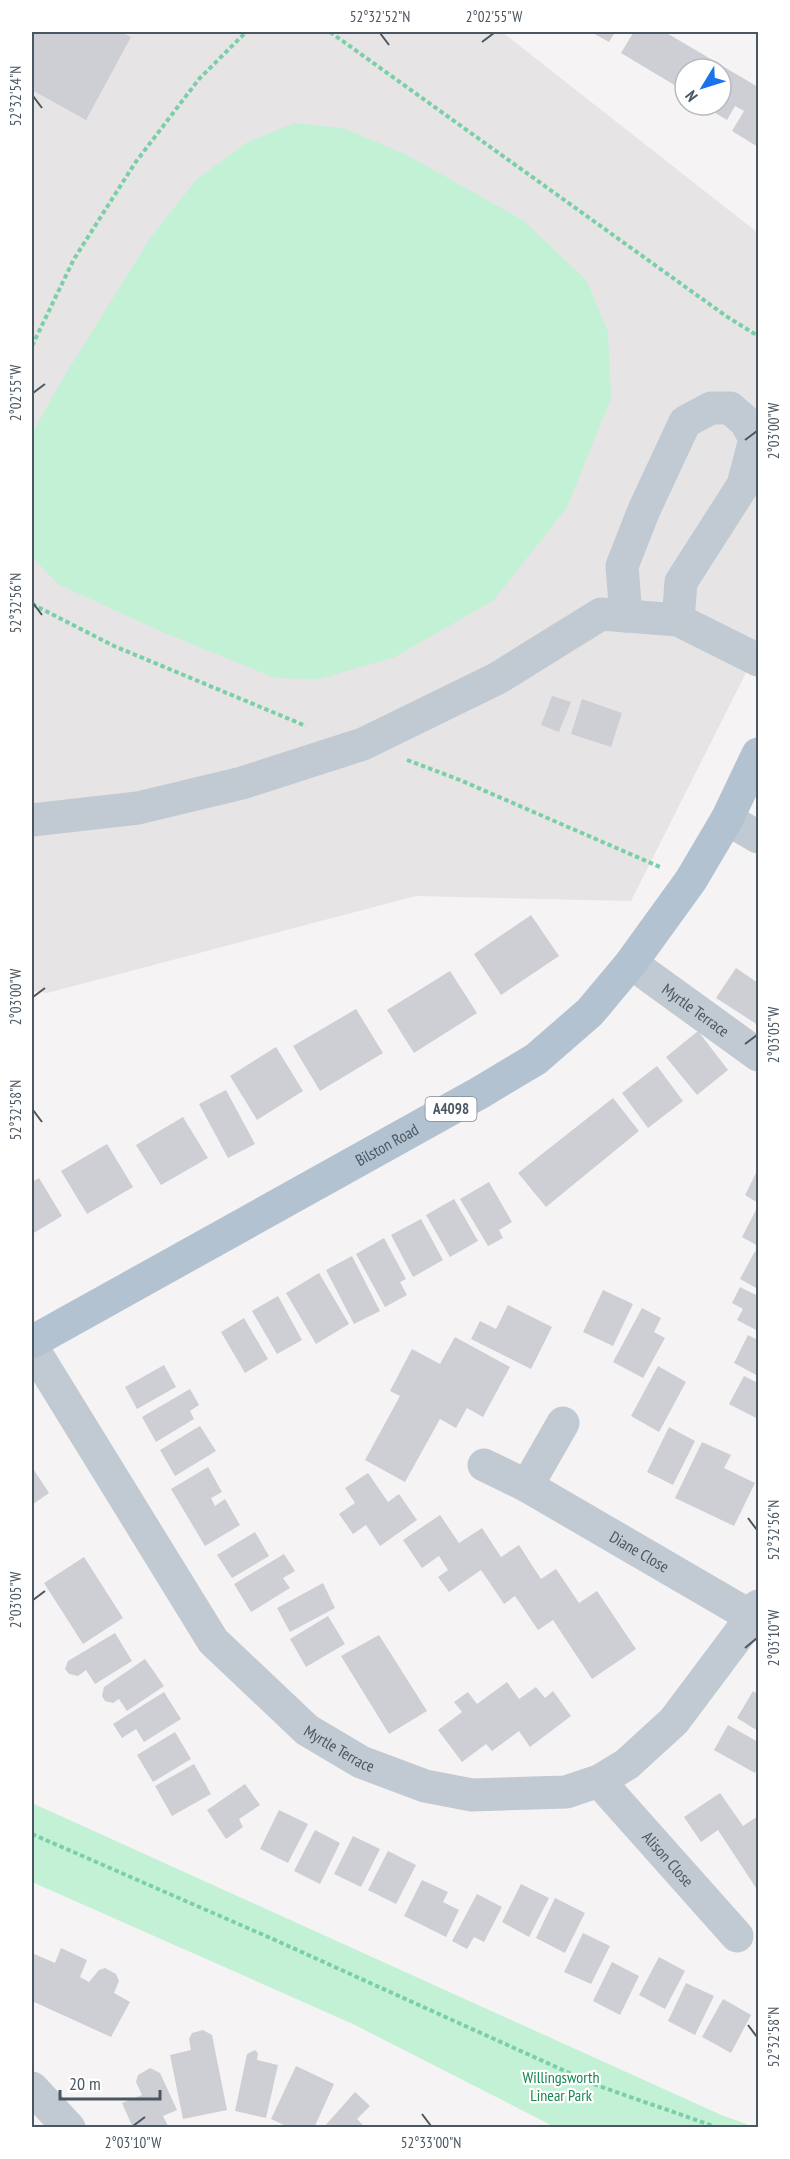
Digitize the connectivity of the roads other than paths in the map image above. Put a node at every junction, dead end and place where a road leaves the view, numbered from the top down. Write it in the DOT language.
graph roads {
  1 [pos="626,616"];
  2 [pos="678,620"];
  3 [pos="759,660"];
  4 [pos="759,754"];
  5 [pos="727,819"];
  6 [pos="32,820"];
  7 [pos="759,837"];
  8 [pos="632,963"];
  9 [pos="759,1055"];
  10 [pos="32,1342"];
  11 [pos="32,1347"];
  12 [pos="563,1423"];
  13 [pos="484,1465"];
  14 [pos="527,1486"];
  15 [pos="755,1611"];
  16 [pos="599,1781"];
  17 [pos="737,1936"];
  18 [pos="32,2088"];
  19 [pos="69,2127"];
  1 -- 2 [label="street"];
  1 -- 2 [label="street"];
  1 -- 6 [label="street"];
  2 -- 3 [label="street"];
  4 -- 5 [label="main road, Bilston Road / A4098"];
  5 -- 7 [label="street"];
  5 -- 8 [label="main road, Bilston Road / A4098"];
  8 -- 9 [label="street, Myrtle Terrace"];
  8 -- 10 [label="main road, Bilston Road / A4098"];
  11 -- 16 [label="street, Myrtle Terrace"];
  12 -- 14 [label="street"];
  13 -- 14 [label="street, Diane Close"];
  14 -- 15 [label="street, Diane Close"];
  15 -- 16 [label="street, Myrtle Terrace"];
  16 -- 17 [label="street, Alison Close"];
  18 -- 19 [label="street"];
}
